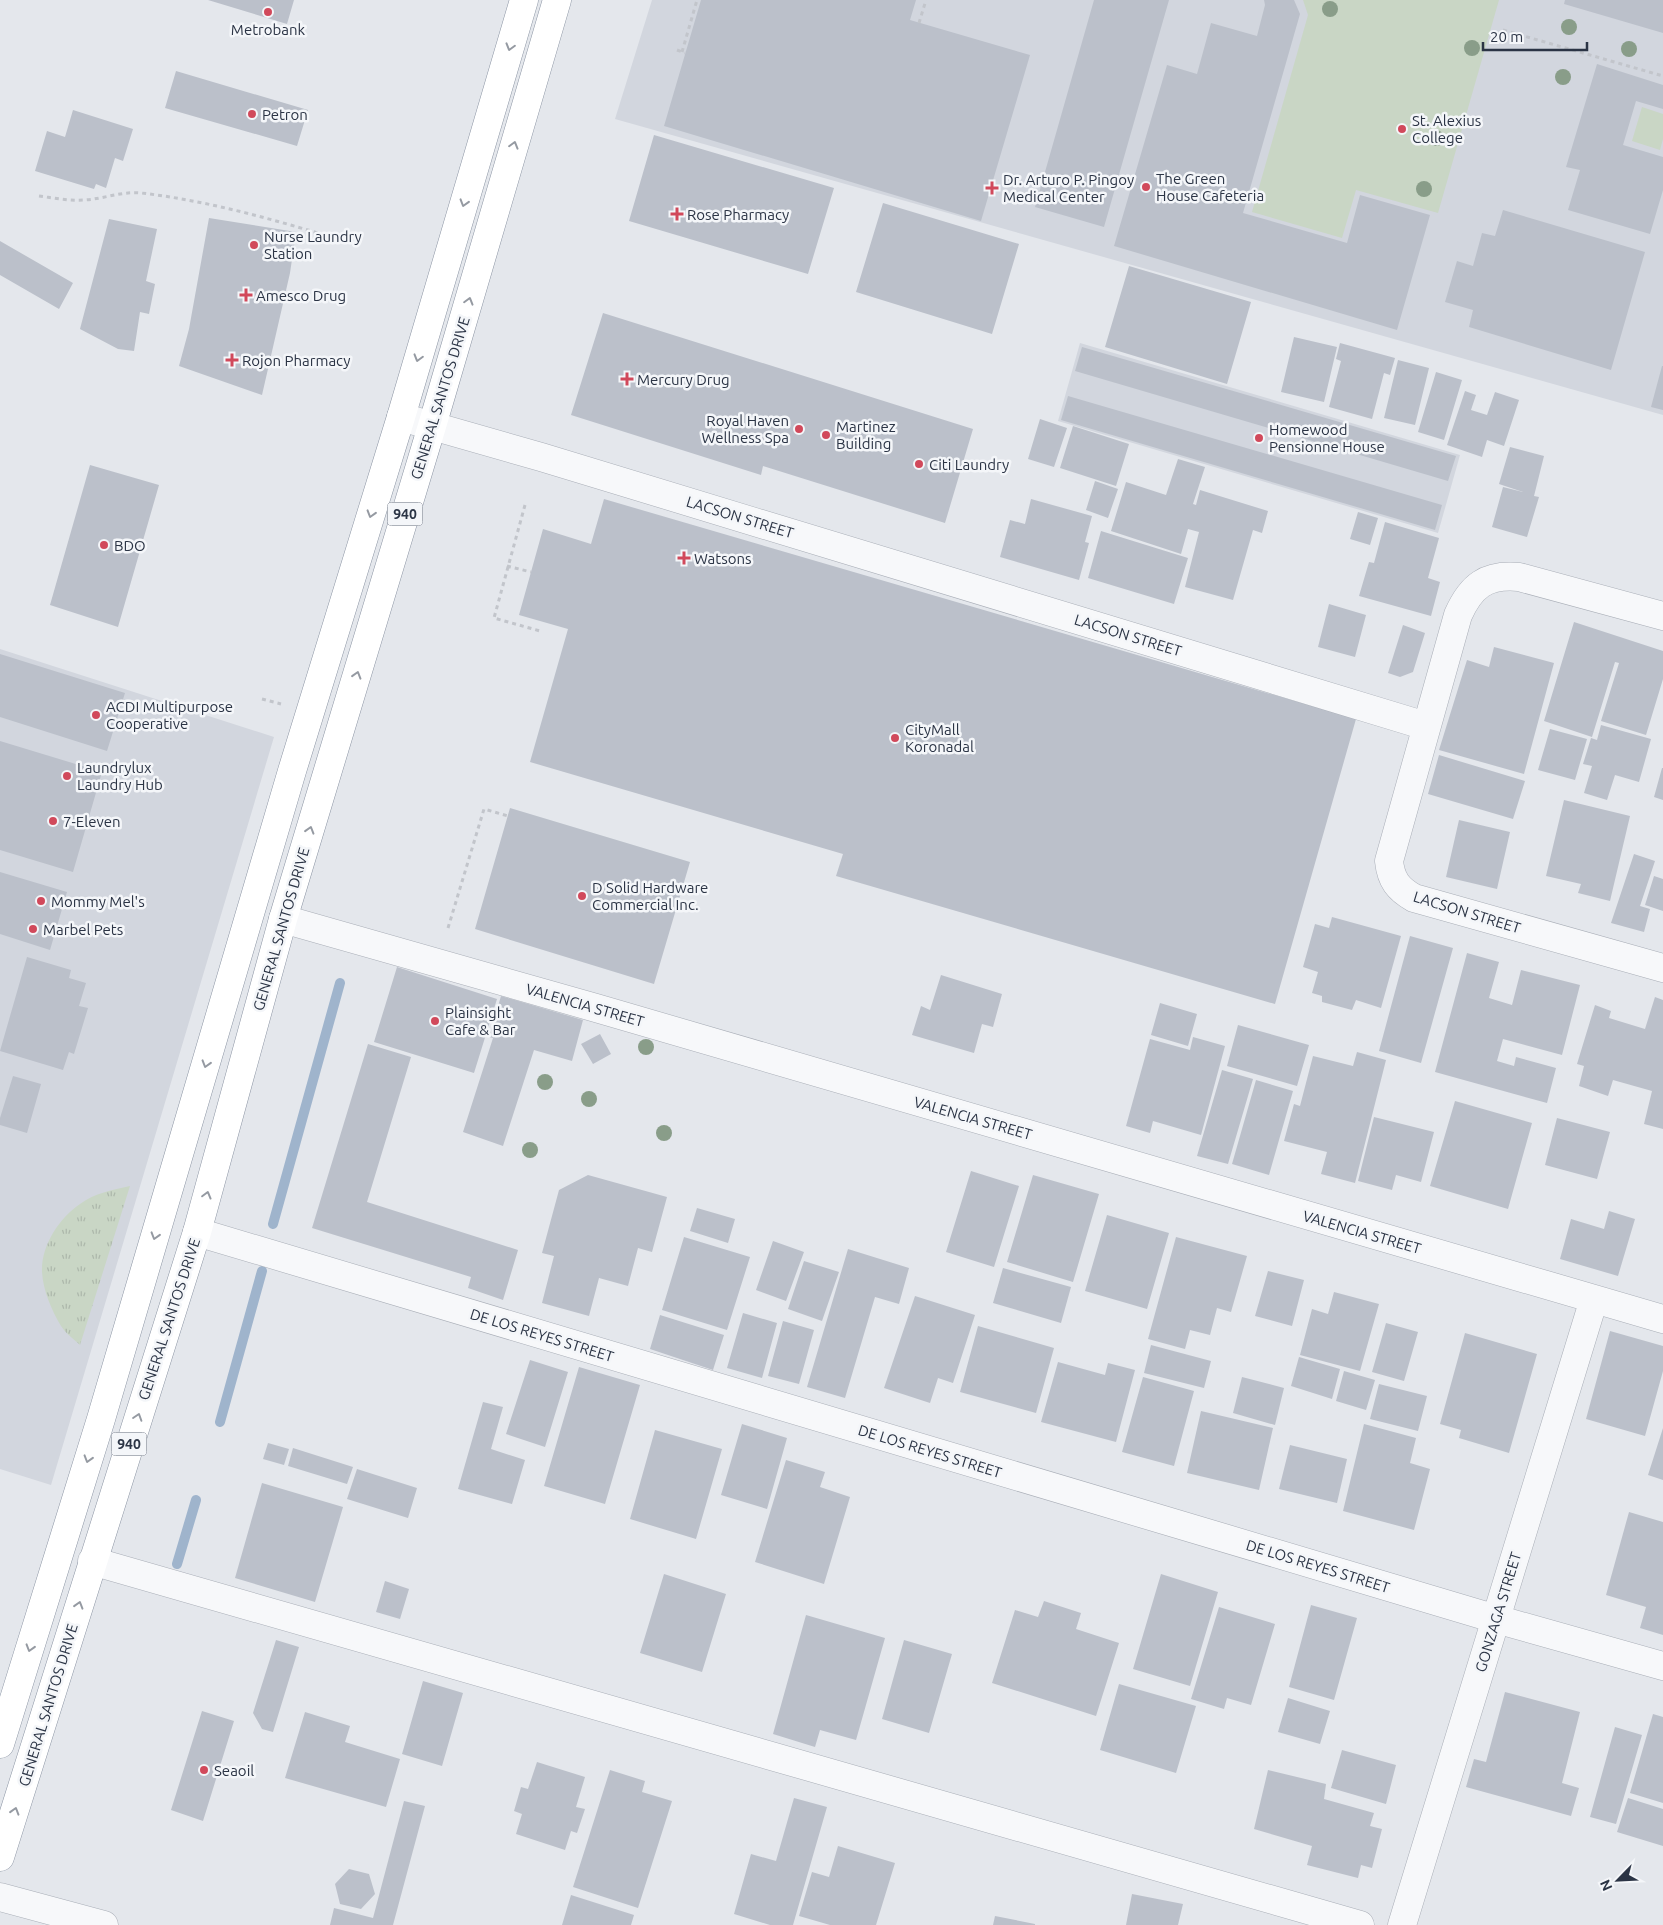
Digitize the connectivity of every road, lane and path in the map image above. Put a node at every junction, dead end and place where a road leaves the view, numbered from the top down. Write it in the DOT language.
graph roads {
  1 [pos="524,0"];
  2 [pos="557,0"];
  3 [pos="697,0"];
  4 [pos="926,0"];
  5 [pos="919,23"];
  6 [pos="1503,30"];
  7 [pos="676,50"];
  8 [pos="1663,76"];
  9 [pos="39,196"];
  10 [pos="345,240"];
  11 [pos="401,417"];
  12 [pos="432,426"];
  13 [pos="525,505"];
  14 [pos="508,566"];
  15 [pos="531,572"];
  16 [pos="1663,616"];
  17 [pos="540,632"];
  18 [pos="1426,726"];
  19 [pos="508,816"];
  20 [pos="283,919"];
  21 [pos="448,928"];
  22 [pos="1663,968"];
  23 [pos="197,1232"];
  24 [pos="1594,1299"];
  25 [pos="1663,1319"];
  26 [pos="92,1561"];
  27 [pos="1496,1619"];
  28 [pos="1663,1666"];
  29 [pos="0,1744"];
  30 [pos="0,1857"];
  31 [pos="0,1897"];
  32 [pos="104,1925"];
  33 [pos="1360,1925"];
  34 [pos="1402,1925"];
  1 -- 11 [label="highway, 940, one-way"];
  12 -- 2 [label="highway, GENERAL SANTOS DRIVE / 940, one-way"];
  3 -- 7 [label="path"];
  4 -- 5 [label="path"];
  6 -- 8 [label="path"];
  9 -- 10 [label="path"];
  11 -- 12 [label="street, LACSON STREET"];
  11 -- 29 [label="highway, 940, one-way"];
  12 -- 18 [label="street, LACSON STREET"];
  20 -- 12 [label="highway, GENERAL SANTOS DRIVE / 940, one-way"];
  13 -- 14 [label="path"];
  14 -- 15 [label="path"];
  14 -- 17 [label="path"];
  16 -- 18 [label="street"];
  18 -- 22 [label="street, LACSON STREET"];
  19 -- 21 [label="path"];
  23 -- 20 [label="highway, GENERAL SANTOS DRIVE / 940, one-way"];
  20 -- 24 [label="street, VALENCIA STREET"];
  26 -- 23 [label="highway, GENERAL SANTOS DRIVE / 940, one-way"];
  23 -- 27 [label="street, DE LOS REYES STREET"];
  24 -- 25 [label="street, VALENCIA STREET"];
  24 -- 27 [label="street, GONZAGA STREET"];
  30 -- 26 [label="highway, GENERAL SANTOS DRIVE / 940, one-way"];
  26 -- 33 [label="street"];
  27 -- 28 [label="street, DE LOS REYES STREET"];
  27 -- 34 [label="street, GONZAGA STREET"];
  31 -- 32 [label="street"];
}
